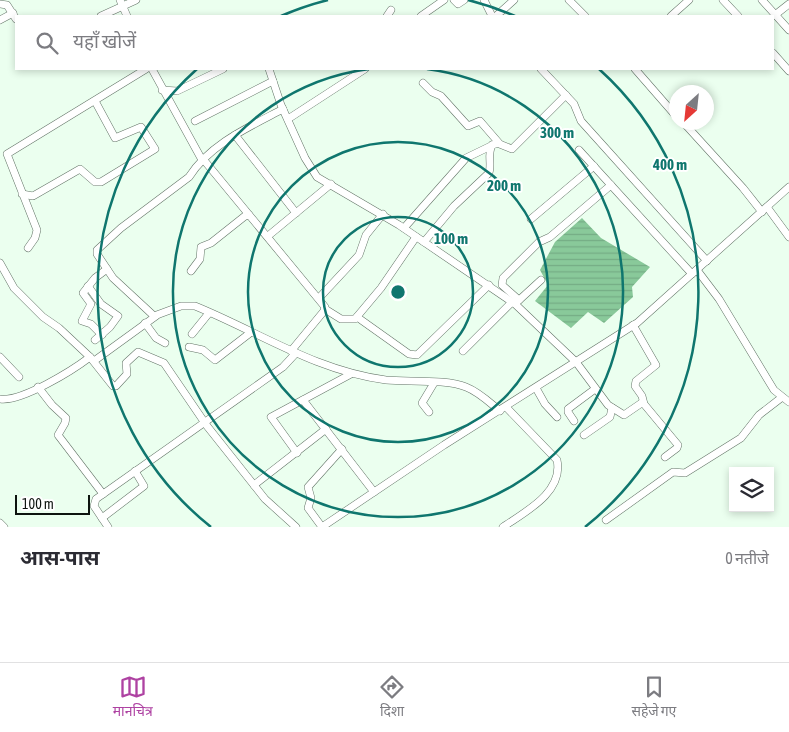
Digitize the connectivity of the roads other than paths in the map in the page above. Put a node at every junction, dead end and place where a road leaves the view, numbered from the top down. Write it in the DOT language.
graph roads {
  1 [pos="136,0"];
  2 [pos="454,0"];
  3 [pos="464,0"];
  4 [pos="484,0"];
  5 [pos="514,0"];
  6 [pos="569,0"];
  7 [pos="689,0"];
  8 [pos="723,0"];
  9 [pos="762,0"];
  10 [pos="440,1"];
  11 [pos="0,3"];
  12 [pos="121,3"];
  13 [pos="789,4"];
  14 [pos="103,15"];
  15 [pos="127,15"];
  16 [pos="422,15"];
  17 [pos="493,15"];
  18 [pos="495,15"];
  19 [pos="584,15"];
  20 [pos="672,15"];
  21 [pos="737,15"];
  22 [pos="775,15"];
  23 [pos="15,16"];
  24 [pos="0,20"];
  25 [pos="789,30"];
  26 [pos="774,55"];
  27 [pos="149,70"];
  28 [pos="152,70"];
  29 [pos="221,70"];
  30 [pos="269,70"];
  31 [pos="363,70"];
  32 [pos="541,70"];
  33 [pos="636,70"];
  34 [pos="789,71"];
  35 [pos="273,81"];
  36 [pos="423,83"];
  37 [pos="162,90"];
  38 [pos="566,95"];
  39 [pos="95,101"];
  40 [pos="669,108"];
  41 [pos="283,109"];
  42 [pos="288,119"];
  43 [pos="195,122"];
  44 [pos="690,130"];
  45 [pos="235,135"];
  46 [pos="496,144"];
  47 [pos="579,150"];
  48 [pos="202,159"];
  49 [pos="594,166"];
  50 [pos="331,184"];
  51 [pos="611,185"];
  52 [pos="789,188"];
  53 [pos="22,194"];
  54 [pos="765,209"];
  55 [pos="296,213"];
  56 [pos="382,214"];
  57 [pos="250,215"];
  58 [pos="531,219"];
  59 [pos="404,228"];
  60 [pos="268,236"];
  61 [pos="416,237"];
  62 [pos="789,237"];
  63 [pos="424,242"];
  64 [pos="28,248"];
  65 [pos="707,261"];
  66 [pos="0,263"];
  67 [pos="107,269"];
  68 [pos="190,270"];
  69 [pos="694,272"];
  70 [pos="541,280"];
  71 [pos="489,285"];
  72 [pos="88,286"];
  73 [pos="319,298"];
  74 [pos="515,302"];
  75 [pos="325,309"];
  76 [pos="209,313"];
  77 [pos="156,316"];
  78 [pos="357,317"];
  79 [pos="145,324"];
  80 [pos="633,325"];
  81 [pos="250,332"];
  82 [pos="192,334"];
  83 [pos="102,335"];
  84 [pos="95,340"];
  85 [pos="165,343"];
  86 [pos="190,347"];
  87 [pos="463,350"];
  88 [pos="294,352"];
  89 [pos="0,357"];
  90 [pos="92,359"];
  91 [pos="576,362"];
  92 [pos="351,374"];
  93 [pos="19,377"];
  94 [pos="434,383"];
  95 [pos="38,388"];
  96 [pos="536,388"];
  97 [pos="595,388"];
  98 [pos="781,398"];
  99 [pos="0,399"];
  100 [pos="304,400"];
  101 [pos="643,402"];
  102 [pos="789,402"];
  103 [pos="612,408"];
  104 [pos="503,409"];
  105 [pos="429,412"];
  106 [pos="558,417"];
  107 [pos="574,421"];
  108 [pos="204,422"];
  109 [pos="326,430"];
  110 [pos="584,435"];
  111 [pos="342,449"];
  112 [pos="297,453"];
  113 [pos="665,457"];
  114 [pos="135,471"];
  115 [pos="254,485"];
  116 [pos="374,492"];
  117 [pos="103,494"];
  118 [pos="102,518"];
  119 [pos="606,520"];
  120 [pos="0,524"];
  121 [pos="4,527"];
  122 [pos="108,527"];
  123 [pos="296,527"];
  124 [pos="322,527"];
  125 [pos="503,527"];
  1 -- 12 [label="street"];
  2 -- 3 [label="street"];
  4 -- 17 [label="street"];
  5 -- 18 [label="street"];
  6 -- 19 [label="street"];
  7 -- 20 [label="street"];
  8 -- 21 [label="street"];
  9 -- 22 [label="street"];
  10 -- 16 [label="street"];
  11 -- 23 [label="street"];
  12 -- 14 [label="street"];
  12 -- 15 [label="street"];
  13 -- 22 [label="street"];
  22 -- 25 [label="street"];
  23 -- 24 [label="street"];
  26 -- 34 [label="street"];
  27 -- 39 [label="street"];
  28 -- 37 [label="street"];
  29 -- 37 [label="street"];
  30 -- 35 [label="street"];
  31 -- 42 [label="street"];
  32 -- 38 [label="street"];
  33 -- 40 [label="street"];
  35 -- 41 [label="street"];
  35 -- 43 [label="street"];
  36 -- 46 [label="street"];
  37 -- 48 [label="street"];
  38 -- 46 [label="street"];
  38 -- 65 [label="street"];
  39 -- 53 [label="street"];
  39 -- 53 [label="street"];
  41 -- 42 [label="street"];
  41 -- 45 [label="street"];
  42 -- 50 [label="street"];
  44 -- 54 [label="street"];
  45 -- 48 [label="street"];
  45 -- 55 [label="street"];
  46 -- 59 [label="street"];
  46 -- 63 [label="street"];
  47 -- 49 [label="street"];
  48 -- 57 [label="street"];
  48 -- 67 [label="street"];
  49 -- 51 [label="street"];
  49 -- 58 [label="street"];
  50 -- 55 [label="street"];
  50 -- 56 [label="street"];
  51 -- 69 [label="street"];
  51 -- 74 [label="street"];
  52 -- 54 [label="street"];
  53 -- 64 [label="street"];
  54 -- 62 [label="street"];
  54 -- 65 [label="street"];
  55 -- 60 [label="street"];
  56 -- 59 [label="street"];
  56 -- 73 [label="street"];
  57 -- 60 [label="street"];
  57 -- 68 [label="street"];
  59 -- 61 [label="street"];
  60 -- 73 [label="street"];
  61 -- 63 [label="street"];
  61 -- 78 [label="street"];
  63 -- 71 [label="street"];
  65 -- 69 [label="street"];
  66 -- 90 [label="street"];
  67 -- 72 [label="street"];
  67 -- 77 [label="street"];
  69 -- 80 [label="street"];
  69 -- 98 [label="street"];
  70 -- 74 [label="street"];
  71 -- 74 [label="street"];
  71 -- 78 [label="street"];
  72 -- 83 [label="street"];
  72 -- 83 [label="street"];
  73 -- 75 [label="street"];
  74 -- 87 [label="street"];
  74 -- 91 [label="street"];
  75 -- 78 [label="street"];
  75 -- 88 [label="street"];
  76 -- 77 [label="street"];
  76 -- 81 [label="street"];
  76 -- 82 [label="street"];
  77 -- 79 [label="street"];
  79 -- 85 [label="street"];
  79 -- 90 [label="street"];
  80 -- 91 [label="street"];
  80 -- 101 [label="street"];
  81 -- 86 [label="street"];
  81 -- 88 [label="street"];
  83 -- 84 [label="street"];
  88 -- 92 [label="street"];
  88 -- 108 [label="street"];
  89 -- 93 [label="street"];
  90 -- 95 [label="street"];
  90 -- 108 [label="street"];
  91 -- 96 [label="street"];
  91 -- 97 [label="street"];
  92 -- 94 [label="street"];
  92 -- 100 [label="street"];
  94 -- 104 [label="street"];
  94 -- 105 [label="street"];
  95 -- 99 [label="street"];
  95 -- 117 [label="street"];
  96 -- 104 [label="street"];
  96 -- 106 [label="street"];
  97 -- 103 [label="street"];
  97 -- 107 [label="street"];
  98 -- 102 [label="street"];
  98 -- 119 [label="street"];
  100 -- 109 [label="street"];
  100 -- 112 [label="street"];
  101 -- 103 [label="street"];
  101 -- 113 [label="street"];
  103 -- 110 [label="street"];
  104 -- 116 [label="street"];
  104 -- 125 [label="street"];
  108 -- 114 [label="street"];
  108 -- 115 [label="street"];
  109 -- 111 [label="street"];
  109 -- 112 [label="street"];
  111 -- 116 [label="street"];
  111 -- 124 [label="street"];
  112 -- 115 [label="street"];
  114 -- 117 [label="street"];
  114 -- 118 [label="street"];
  115 -- 123 [label="street"];
  116 -- 124 [label="street"];
  117 -- 118 [label="street"];
  118 -- 122 [label="street"];
  120 -- 121 [label="street"];
}
